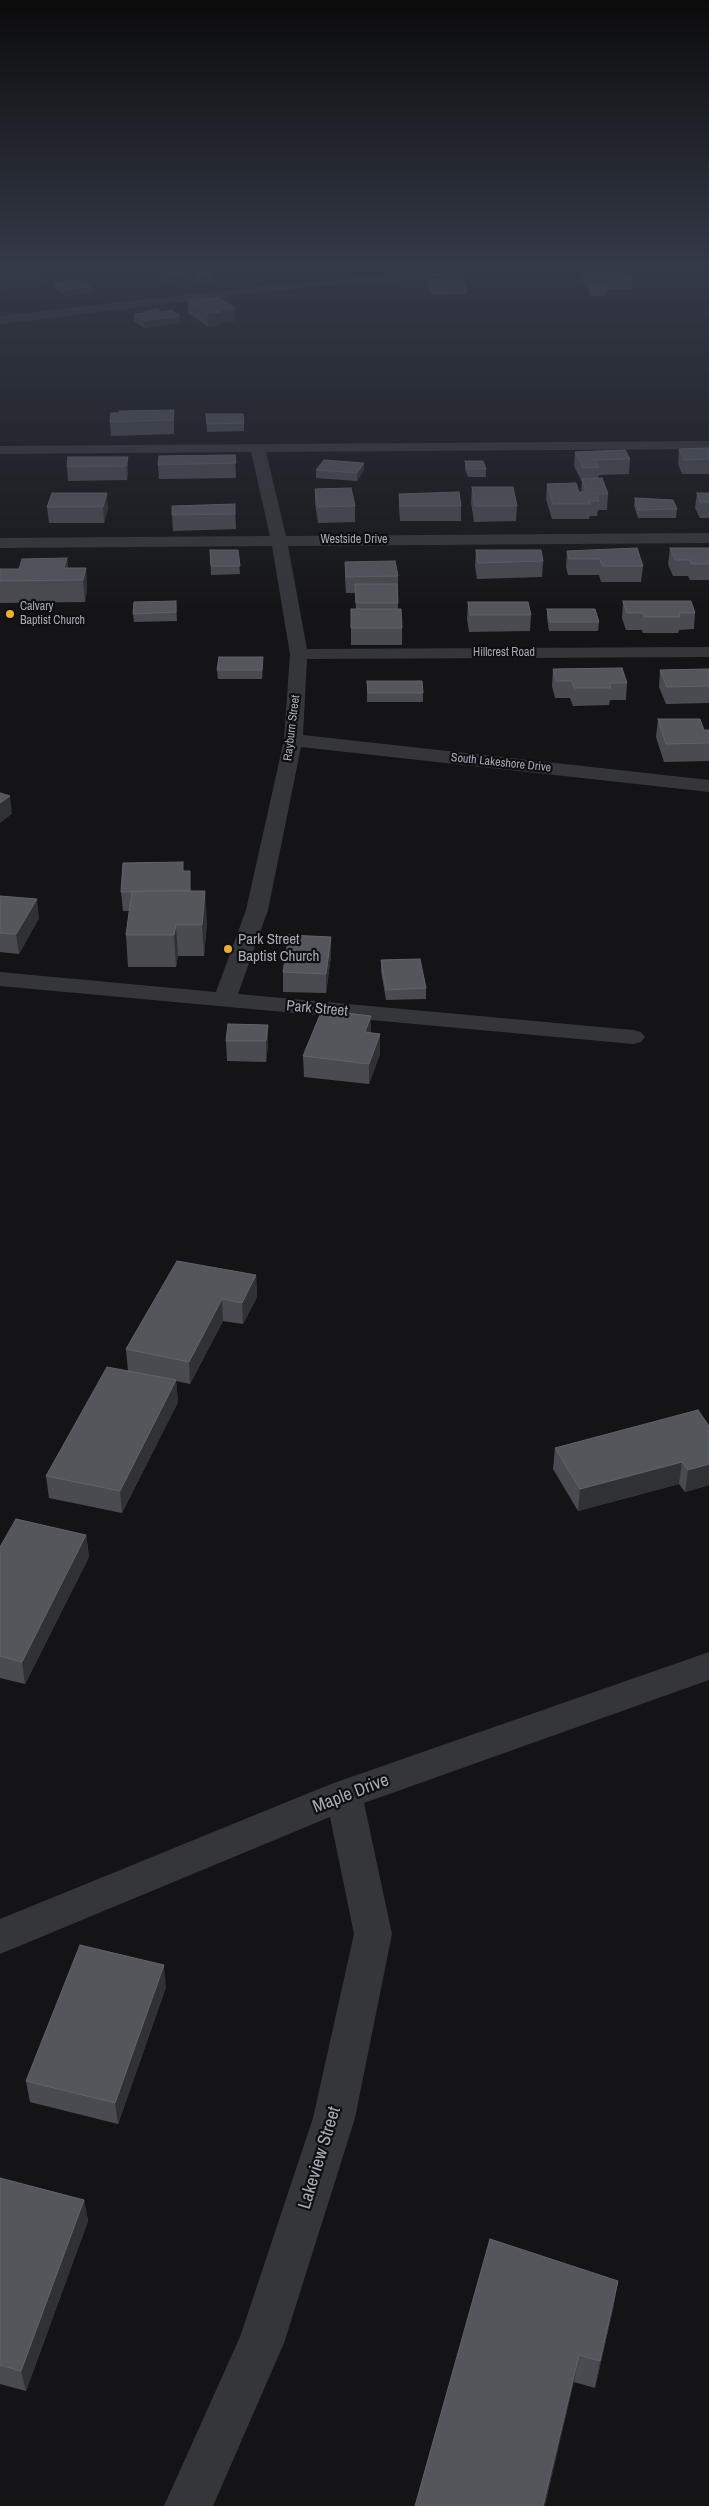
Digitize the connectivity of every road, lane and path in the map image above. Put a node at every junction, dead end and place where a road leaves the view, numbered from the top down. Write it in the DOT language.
graph roads {
  1 [pos="709,445"];
  2 [pos="0,450"];
  3 [pos="258,450"];
  4 [pos="709,538"];
  5 [pos="279,540"];
  6 [pos="0,543"];
  7 [pos="709,652"];
  8 [pos="299,654"];
  9 [pos="293,740"];
  10 [pos="709,786"];
  11 [pos="0,979"];
  12 [pos="224,1001"];
  13 [pos="633,1038"];
  14 [pos="709,1666"];
  15 [pos="344,1795"];
  16 [pos="0,1937"];
  17 [pos="188,2506"];
  1 -- 3 [label="street"];
  2 -- 3 [label="street"];
  3 -- 5 [label="street, Rayburn Street"];
  4 -- 5 [label="street, Westside Drive"];
  5 -- 6 [label="street, Westside Drive"];
  5 -- 8 [label="street, Rayburn Street"];
  7 -- 8 [label="street, Hillcrest Road"];
  8 -- 9 [label="street, Rayburn Street"];
  9 -- 10 [label="street, South Lakeshore Drive"];
  9 -- 12 [label="street, Rayburn Street"];
  11 -- 12 [label="street, Park Street"];
  12 -- 13 [label="street, Park Street"];
  14 -- 15 [label="street, Maple Drive"];
  15 -- 16 [label="street, Maple Drive"];
  15 -- 17 [label="street, Lakeview Street"];
}
